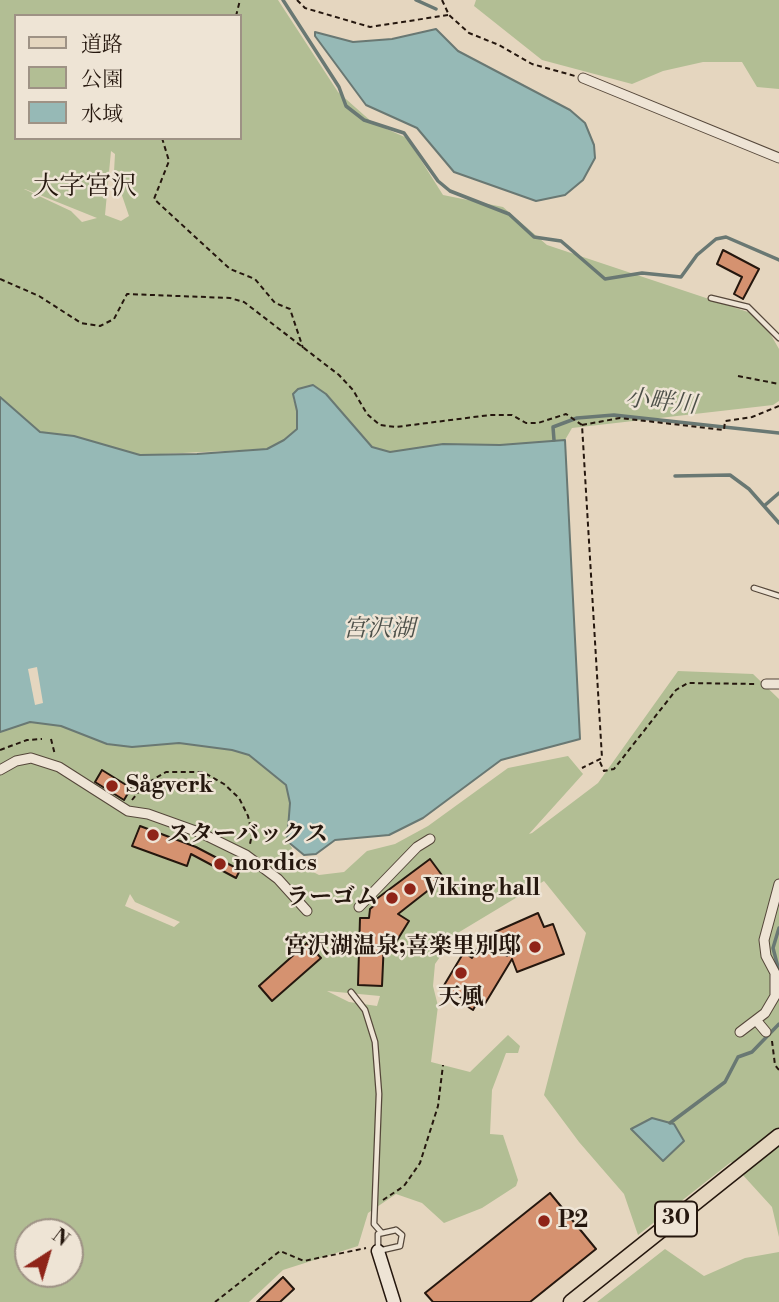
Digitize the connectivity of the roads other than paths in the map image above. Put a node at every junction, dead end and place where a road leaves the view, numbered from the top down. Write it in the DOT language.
graph roads {
  1 [pos="583,78"];
  2 [pos="779,158"];
  3 [pos="711,298"];
  4 [pos="779,338"];
  5 [pos="754,588"];
  6 [pos="779,596"];
  7 [pos="766,684"];
  8 [pos="779,684"];
  9 [pos="0,770"];
  10 [pos="430,839"];
  11 [pos="779,884"];
  12 [pos="359,907"];
  13 [pos="307,911"];
  14 [pos="351,992"];
  15 [pos="756,1020"];
  16 [pos="740,1032"];
  17 [pos="766,1032"];
  18 [pos="779,1136"];
  19 [pos="382,1232"];
  20 [pos="377,1248"];
  21 [pos="394,1302"];
  22 [pos="571,1302"];
  1 -- 2 [label="street"];
  3 -- 4 [label="lane"];
  5 -- 6 [label="lane"];
  7 -- 8 [label="street"];
  9 -- 13 [label="street"];
  10 -- 12 [label="street"];
  11 -- 15 [label="street"];
  14 -- 19 [label="lane"];
  15 -- 16 [label="street"];
  15 -- 17 [label="street"];
  18 -- 22 [label="main road, 30"];
  19 -- 20 [label="lane"];
  19 -- 20 [label="lane"];
  20 -- 21 [label="street"];
}
